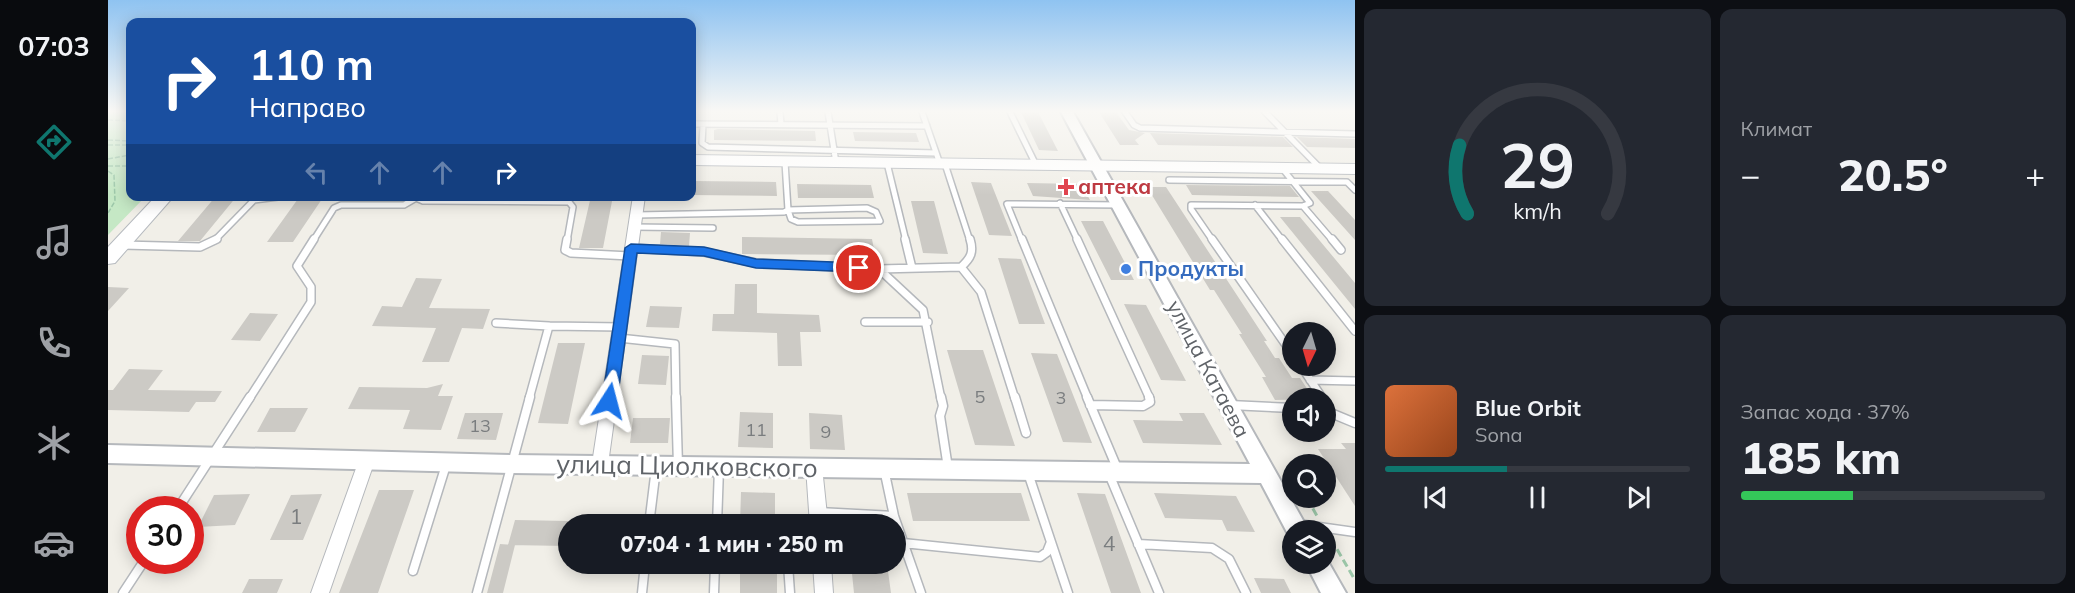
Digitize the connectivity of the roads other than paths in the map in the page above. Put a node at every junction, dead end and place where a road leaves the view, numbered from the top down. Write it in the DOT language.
graph roads {
  1 [pos="702,140"];
  2 [pos="832,140"];
  3 [pos="932,140"];
  4 [pos="1024,140"];
  5 [pos="1083,140"];
  6 [pos="1293,140"];
  7 [pos="834,157"];
  8 [pos="696,160"];
  9 [pos="940,160"];
  10 [pos="785,162"];
  11 [pos="887,163"];
  12 [pos="1036,165"];
  13 [pos="1098,166"];
  14 [pos="1282,168"];
  15 [pos="1321,169"];
  16 [pos="1355,169"];
  17 [pos="1169,180"];
  18 [pos="1294,181"];
  19 [pos="1355,190"];
  20 [pos="161,201"];
  21 [pos="253,201"];
  22 [pos="410,201"];
  23 [pos="423,201"];
  24 [pos="638,201"];
  25 [pos="1060,204"];
  26 [pos="1120,205"];
  27 [pos="1255,205"];
  28 [pos="1303,206"];
  29 [pos="788,210"];
  30 [pos="635,221"];
  31 [pos="713,228"];
  32 [pos="1341,250"];
  33 [pos="114,252"];
  34 [pos="631,252"];
  35 [pos="961,267"];
  36 [pos="912,268"];
  37 [pos="879,269"];
  38 [pos="865,322"];
  39 [pos="928,322"];
  40 [pos="496,323"];
  41 [pos="549,326"];
  42 [pos="1355,331"];
  43 [pos="620,333"];
  44 [pos="1282,339"];
  45 [pos="1307,376"];
  46 [pos="1310,380"];
  47 [pos="1355,381"];
  48 [pos="1315,388"];
  49 [pos="1090,405"];
  50 [pos="1228,405"];
  51 [pos="1282,407"];
  52 [pos="1336,415"];
  53 [pos="1355,423"];
  54 [pos="1026,433"];
  55 [pos="108,454"];
  56 [pos="213,455"];
  57 [pos="367,460"];
  58 [pos="447,462"];
  59 [pos="512,464"];
  60 [pos="600,464"];
  61 [pos="656,465"];
  62 [pos="678,466"];
  63 [pos="719,466"];
  64 [pos="814,467"];
  65 [pos="884,469"];
  66 [pos="949,470"];
  67 [pos="1027,470"];
  68 [pos="1113,472"];
  69 [pos="1265,474"];
  70 [pos="186,496"];
  71 [pos="650,514"];
  72 [pos="717,514"];
  73 [pos="818,514"];
  74 [pos="894,514"];
  75 [pos="1292,520"];
  76 [pos="1336,530"];
  77 [pos="1355,532"];
  78 [pos="1051,542"];
  79 [pos="906,543"];
  80 [pos="1138,544"];
  81 [pos="906,551"];
  82 [pos="413,572"];
  83 [pos="135,574"];
  84 [pos="644,574"];
  85 [pos="715,574"];
  86 [pos="789,574"];
  87 [pos="823,574"];
  88 [pos="1323,574"];
  89 [pos="123,593"];
  90 [pos="320,593"];
  91 [pos="477,593"];
  92 [pos="642,593"];
  93 [pos="714,593"];
  94 [pos="790,593"];
  95 [pos="824,593"];
  96 [pos="921,593"];
  97 [pos="1068,593"];
  98 [pos="1159,593"];
  99 [pos="1246,593"];
  100 [pos="1334,593"];
  1 -- 7 [label="lane"];
  2 -- 7 [label="lane"];
  3 -- 9 [label="lane"];
  4 -- 12 [label="lane"];
  5 -- 13 [label="street, улица Катаева"];
  6 -- 15 [label="lane"];
  7 -- 9 [label="lane"];
  7 -- 10 [label="main road"];
  7 -- 11 [label="main road"];
  8 -- 10 [label="main road"];
  9 -- 11 [label="main road"];
  9 -- 12 [label="main road"];
  9 -- 35 [label="lane"];
  10 -- 29 [label="lane"];
  11 -- 36 [label="lane"];
  12 -- 13 [label="main road"];
  13 -- 14 [label="main road"];
  13 -- 26 [label="street, улица Катаева"];
  14 -- 15 [label="main road"];
  14 -- 18 [label="lane"];
  15 -- 16 [label="main road"];
  17 -- 18 [label="lane"];
  18 -- 19 [label="lane"];
  18 -- 28 [label="lane"];
  20 -- 33 [label="main road"];
  21 -- 33 [label="lane"];
  22 -- 56 [label="lane"];
  23 -- 34 [label="lane"];
  24 -- 30 [label="street"];
  25 -- 26 [label="lane"];
  25 -- 49 [label="lane"];
  25 -- 49 [label="lane"];
  26 -- 50 [label="street, улица Катаева"];
  27 -- 28 [label="lane"];
  27 -- 42 [label="lane"];
  27 -- 44 [label="lane"];
  28 -- 32 [label="lane"];
  29 -- 29 [label="lane"];
  29 -- 30 [label="lane"];
  30 -- 31 [label="lane"];
  30 -- 34 [label="street"];
  34 -- 37 [label="lane"];
  34 -- 43 [label="street"];
  35 -- 36 [label="lane"];
  35 -- 54 [label="lane"];
  36 -- 37 [label="lane"];
  37 -- 39 [label="lane"];
  38 -- 39 [label="lane"];
  39 -- 66 [label="lane"];
  40 -- 41 [label="lane"];
  41 -- 43 [label="lane"];
  41 -- 59 [label="lane"];
  43 -- 60 [label="street"];
  43 -- 62 [label="lane"];
  45 -- 46 [label="lane"];
  46 -- 47 [label="lane"];
  46 -- 48 [label="lane"];
  49 -- 68 [label="lane"];
  50 -- 51 [label="lane"];
  50 -- 69 [label="street, улица Катаева"];
  52 -- 53 [label="lane"];
  55 -- 56 [label="street, улица Циолковского"];
  56 -- 57 [label="street, улица Циолковского"];
  56 -- 70 [label="lane"];
  57 -- 58 [label="street, улица Циолковского"];
  57 -- 90 [label="street"];
  58 -- 59 [label="street, улица Циолковского"];
  58 -- 82 [label="lane"];
  59 -- 60 [label="street, улица Циолковского"];
  59 -- 91 [label="lane"];
  60 -- 61 [label="street, улица Циолковского"];
  61 -- 62 [label="street, улица Циолковского"];
  61 -- 71 [label="lane"];
  62 -- 63 [label="street, улица Циолковского"];
  63 -- 64 [label="street, улица Циолковского"];
  63 -- 72 [label="lane"];
  64 -- 65 [label="street, улица Циолковского"];
  64 -- 73 [label="street"];
  65 -- 66 [label="street, улица Циолковского"];
  65 -- 74 [label="lane"];
  66 -- 67 [label="street, улица Циолковского"];
  67 -- 68 [label="street, улица Циолковского"];
  67 -- 78 [label="lane"];
  68 -- 69 [label="street, улица Циолковского"];
  68 -- 80 [label="lane"];
  69 -- 75 [label="street, улица Катаева"];
  76 -- 77 [label="lane"];
  78 -- 79 [label="lane"];
  78 -- 97 [label="lane"];
  80 -- 98 [label="lane"];
  80 -- 99 [label="lane"];
  81 -- 96 [label="lane"];
  83 -- 89 [label="lane"];
  84 -- 92 [label="lane"];
  85 -- 93 [label="lane"];
  86 -- 94 [label="lane"];
  87 -- 95 [label="street"];
  88 -- 100 [label="street"];
}
